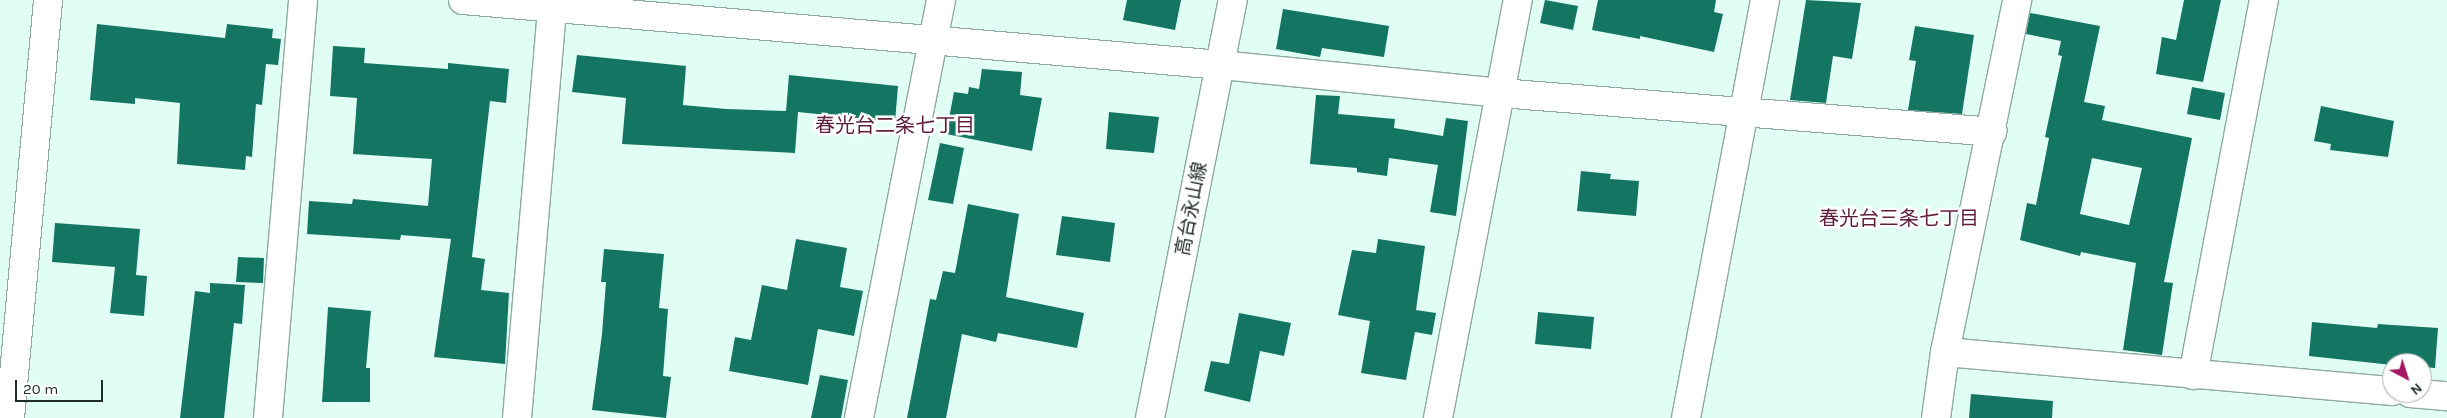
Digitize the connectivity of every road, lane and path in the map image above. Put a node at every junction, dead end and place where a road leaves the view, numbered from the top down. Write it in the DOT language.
graph roads {
  1 [pos="48,0"];
  2 [pos="303,0"];
  3 [pos="463,0"];
  4 [pos="941,0"];
  5 [pos="1233,0"];
  6 [pos="1518,0"];
  7 [pos="1765,0"];
  8 [pos="2017,0"];
  9 [pos="2264,0"];
  10 [pos="553,3"];
  11 [pos="933,42"];
  12 [pos="1221,65"];
  13 [pos="1500,93"];
  14 [pos="1743,110"];
  15 [pos="1992,132"];
  16 [pos="1945,352"];
  17 [pos="2193,375"];
  18 [pos="2382,391"];
  19 [pos="2432,395"];
  20 [pos="2447,396"];
  21 [pos="10,418"];
  22 [pos="268,418"];
  23 [pos="517,418"];
  24 [pos="858,418"];
  25 [pos="1150,418"];
  26 [pos="1438,418"];
  27 [pos="1686,418"];
  28 [pos="1936,418"];
  1 -- 21 [label="street"];
  2 -- 22 [label="street"];
  3 -- 10 [label="street"];
  4 -- 11 [label="street"];
  5 -- 12 [label="street, 高台永山線"];
  6 -- 13 [label="street"];
  7 -- 14 [label="street"];
  8 -- 15 [label="street"];
  9 -- 17 [label="street"];
  10 -- 11 [label="street"];
  10 -- 23 [label="street"];
  11 -- 12 [label="street"];
  11 -- 24 [label="street"];
  12 -- 13 [label="street"];
  12 -- 25 [label="street, 高台永山線"];
  13 -- 14 [label="street"];
  13 -- 26 [label="street"];
  14 -- 15 [label="street"];
  14 -- 27 [label="street"];
  15 -- 16 [label="street"];
  16 -- 17 [label="street"];
  16 -- 28 [label="street"];
  17 -- 18 [label="street"];
  19 -- 20 [label="street"];
}
